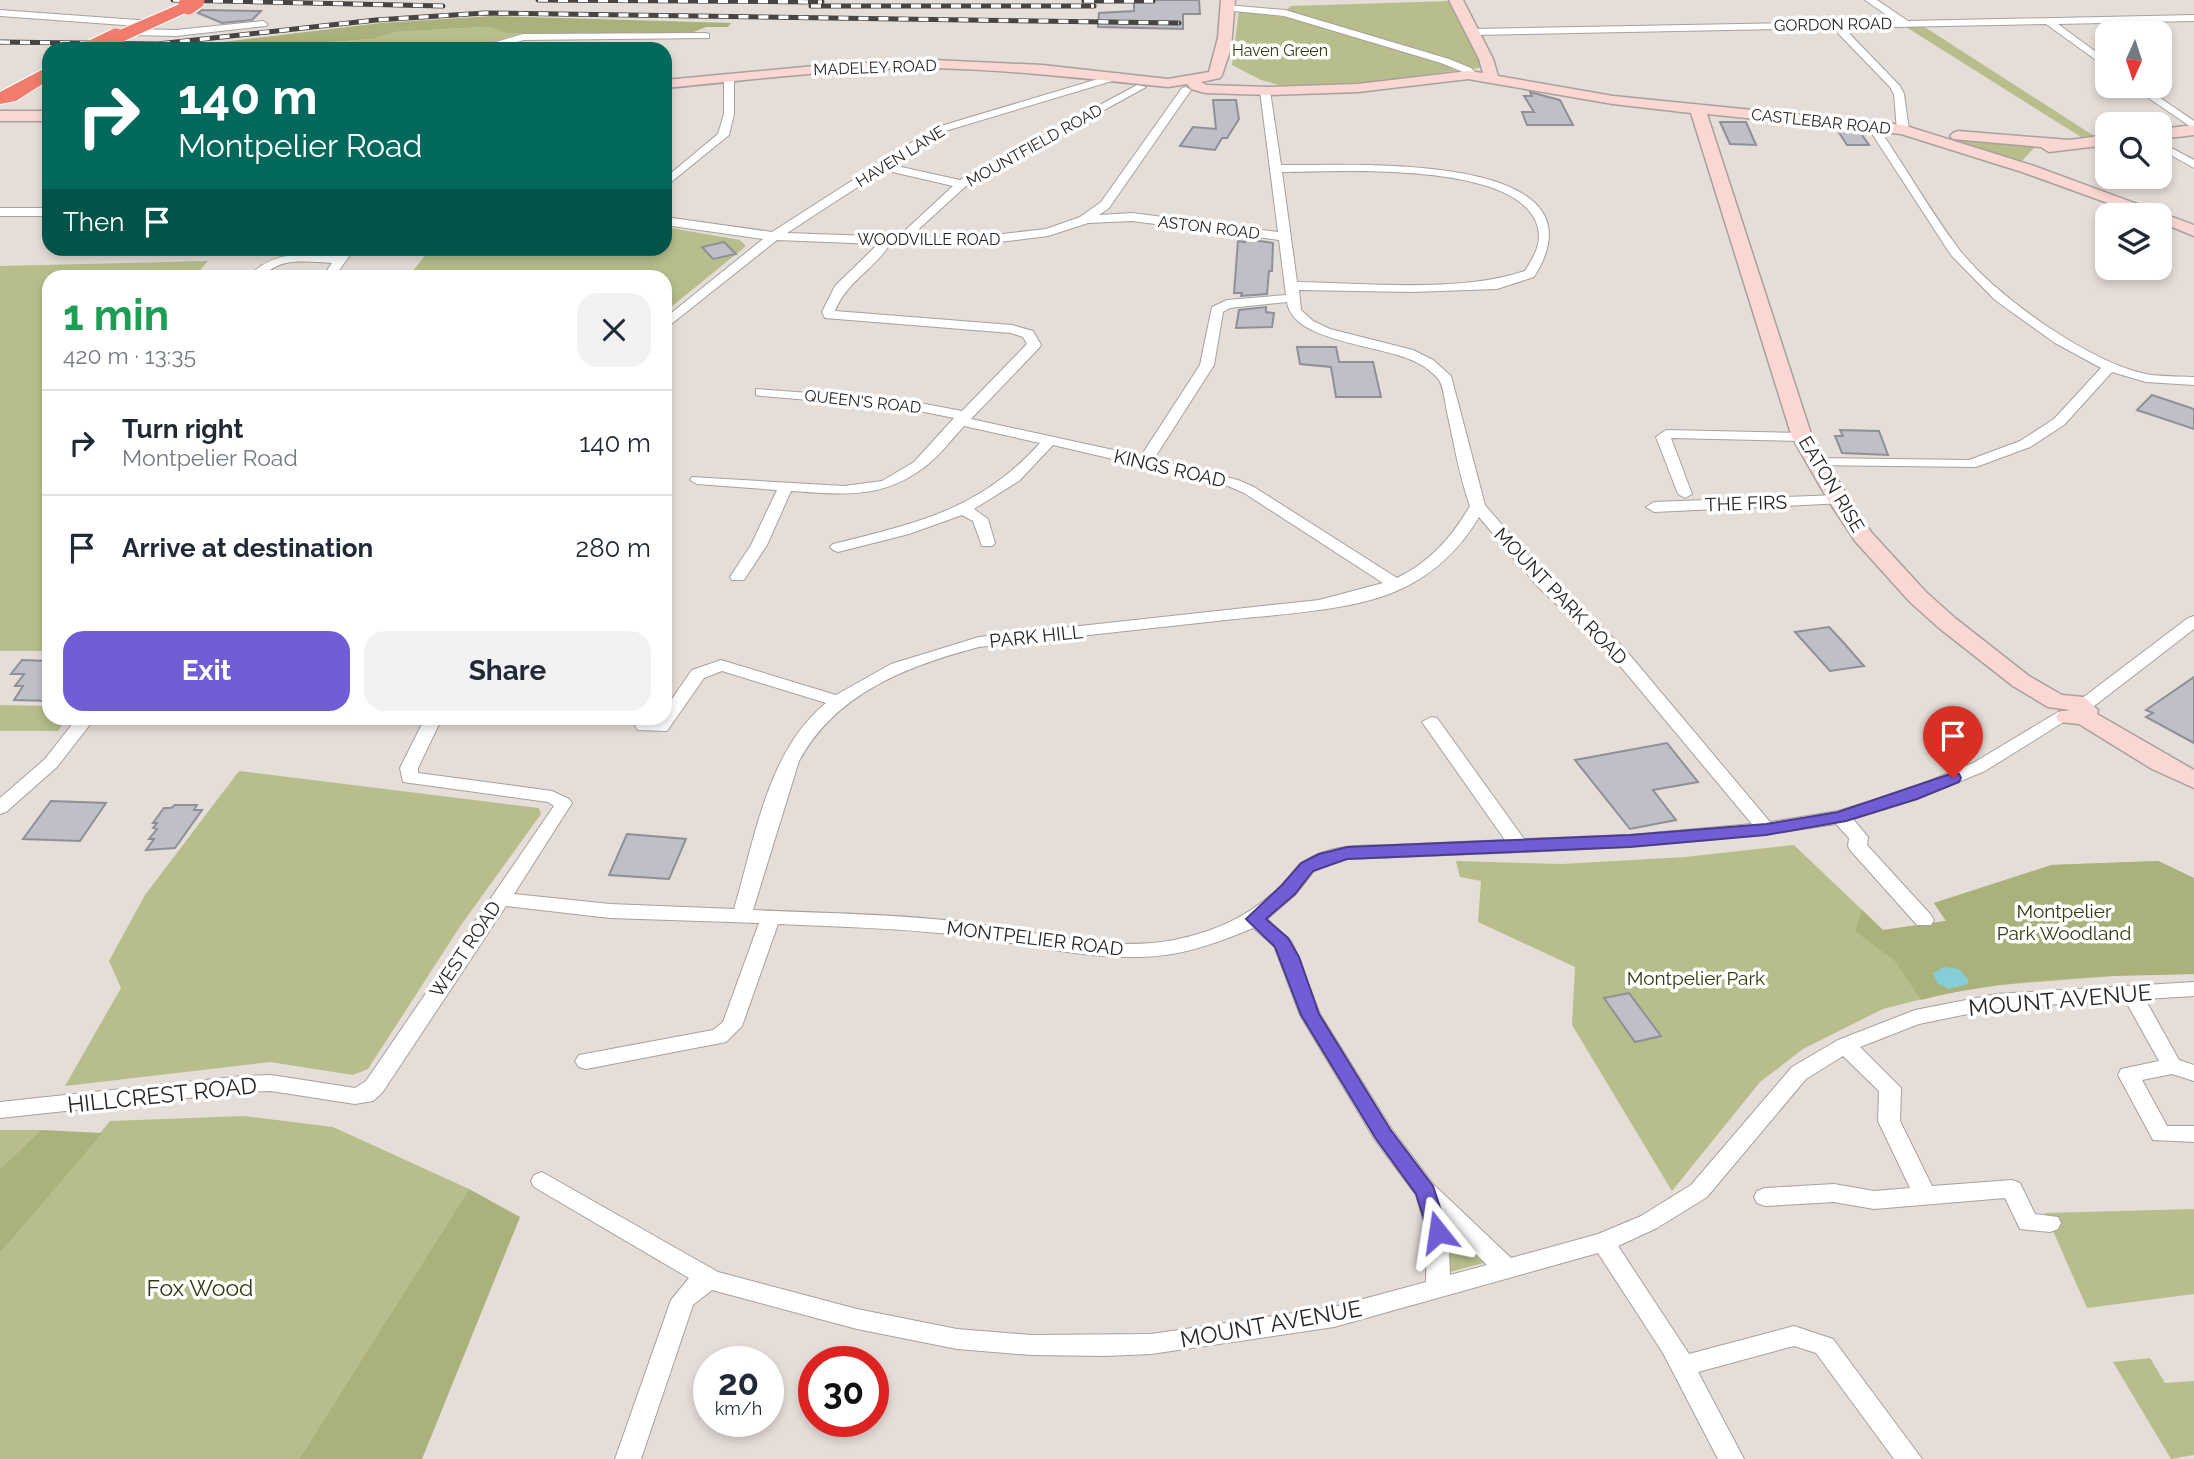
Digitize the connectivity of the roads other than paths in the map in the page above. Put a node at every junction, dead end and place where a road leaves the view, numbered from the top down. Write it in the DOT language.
graph roads {
  1 [pos="1456,0"];
  2 [pos="1870,0"];
  3 [pos="191,2"];
  4 [pos="1228,4"];
  5 [pos="0,13"];
  6 [pos="2194,18"];
  7 [pos="2048,20"];
  8 [pos="1904,22"];
  9 [pos="151,24"];
  10 [pos="263,24"];
  11 [pos="1835,24"];
  12 [pos="1473,32"];
  13 [pos="125,35"];
  14 [pos="705,36"];
  15 [pos="109,42"];
  16 [pos="506,42"];
  17 [pos="2095,56"];
  18 [pos="1215,75"];
  19 [pos="42,76"];
  20 [pos="1474,76"];
  21 [pos="729,77"];
  22 [pos="1114,78"];
  23 [pos="1492,79"];
  24 [pos="672,83"];
  25 [pos="1195,86"];
  26 [pos="1240,86"];
  27 [pos="1141,87"];
  28 [pos="1272,90"];
  29 [pos="2153,98"];
  30 [pos="3,101"];
  31 [pos="1697,108"];
  32 [pos="0,116"];
  33 [pos="42,117"];
  34 [pos="1872,126"];
  35 [pos="2194,128"];
  36 [pos="1903,130"];
  37 [pos="2172,132"];
  38 [pos="1933,138"];
  39 [pos="2095,141"];
  40 [pos="2038,146"];
  41 [pos="2172,152"];
  42 [pos="2179,156"];
  43 [pos="2172,157"];
  44 [pos="2194,165"];
  45 [pos="882,166"];
  46 [pos="1276,168"];
  47 [pos="2028,169"];
  48 [pos="672,178"];
  49 [pos="962,184"];
  50 [pos="2122,203"];
  51 [pos="1098,211"];
  52 [pos="0,212"];
  53 [pos="42,212"];
  54 [pos="1132,217"];
  55 [pos="1084,220"];
  56 [pos="672,221"];
  57 [pos="2172,222"];
  58 [pos="2194,231"];
  59 [pos="773,237"];
  60 [pos="1286,237"];
  61 [pos="886,240"];
  62 [pos="902,240"];
  63 [pos="323,256"];
  64 [pos="261,270"];
  65 [pos="1292,292"];
  66 [pos="672,319"];
  67 [pos="2109,368"];
  68 [pos="2194,381"];
  69 [pos="761,392"];
  70 [pos="961,419"];
  71 [pos="1802,437"];
  72 [pos="1049,441"];
  73 [pos="1144,461"];
  74 [pos="1815,462"];
  75 [pos="697,480"];
  76 [pos="786,486"];
  77 [pos="1685,494"];
  78 [pos="1839,500"];
  79 [pos="1478,506"];
  80 [pos="1654,507"];
  81 [pos="961,508"];
  82 [pos="1496,530"];
  83 [pos="1462,533"];
  84 [pos="987,543"];
  85 [pos="838,547"];
  86 [pos="738,577"];
  87 [pos="1397,585"];
  88 [pos="2194,621"];
  89 [pos="839,701"];
  90 [pos="2072,710"];
  91 [pos="672,711"];
  92 [pos="1431,722"];
  93 [pos="81,725"];
  94 [pos="430,725"];
  95 [pos="662,725"];
  96 [pos="645,726"];
  97 [pos="2194,780"];
  98 [pos="0,808"];
  99 [pos="1840,817"];
  100 [pos="1766,829"];
  101 [pos="1519,846"];
  102 [pos="499,899"];
  103 [pos="742,915"];
  104 [pos="771,916"];
  105 [pos="1255,919"];
  106 [pos="1924,920"];
  107 [pos="2194,989"];
  108 [pos="2131,992"];
  109 [pos="1845,1045"];
  110 [pos="586,1061"];
  111 [pos="2172,1066"];
  112 [pos="2194,1073"];
  113 [pos="365,1095"];
  114 [pos="0,1110"];
  115 [pos="2194,1134"];
  116 [pos="542,1181"];
  117 [pos="1426,1191"];
  118 [pos="1925,1195"];
  119 [pos="1765,1197"];
  120 [pos="2050,1223"];
  121 [pos="1603,1242"];
  122 [pos="1506,1268"];
  123 [pos="712,1280"];
  124 [pos="1438,1287"];
  125 [pos="1682,1366"];
  126 [pos="628,1459"];
  127 [pos="1731,1459"];
  128 [pos="1909,1459"];
  1 -- 12 [label="street"];
  2 -- 8 [label="street"];
  3 -- 9 [label="highway"];
  4 -- 18 [label="street"];
  4 -- 20 [label="street"];
  5 -- 9 [label="street"];
  6 -- 7 [label="street, GORDON ROAD"];
  7 -- 8 [label="street, GORDON ROAD"];
  7 -- 17 [label="street"];
  8 -- 11 [label="street, GORDON ROAD"];
  9 -- 13 [label="highway"];
  10 -- 13 [label="street"];
  11 -- 12 [label="street, GORDON ROAD"];
  11 -- 36 [label="street"];
  12 -- 23 [label="street"];
  13 -- 15 [label="highway, bridge"];
  14 -- 16 [label="street"];
  18 -- 25 [label="street"];
  18 -- 26 [label="street"];
  19 -- 30 [label="highway"];
  20 -- 23 [label="street, CASTLEBAR ROAD"];
  20 -- 28 [label="street"];
  21 -- 22 [label="street, MADELEY ROAD"];
  21 -- 24 [label="street, MADELEY ROAD"];
  21 -- 48 [label="street"];
  22 -- 25 [label="street, MADELEY ROAD"];
  22 -- 27 [label="street, MADELEY ROAD"];
  22 -- 45 [label="street, HAVEN LANE"];
  23 -- 31 [label="street, CASTLEBAR ROAD"];
  25 -- 26 [label="street"];
  25 -- 27 [label="street, MADELEY ROAD"];
  25 -- 51 [label="street, WOODVILLE ROAD"];
  26 -- 28 [label="street"];
  27 -- 49 [label="street, MOUNTFIELD ROAD"];
  28 -- 46 [label="street, MOUNT PARK ROAD"];
  29 -- 35 [label="street"];
  31 -- 34 [label="street, CASTLEBAR ROAD"];
  31 -- 71 [label="street, EATON RISE"];
  32 -- 33 [label="street"];
  34 -- 36 [label="street, CASTLEBAR ROAD"];
  34 -- 67 [label="street"];
  35 -- 37 [label="street"];
  36 -- 38 [label="street, CASTLEBAR ROAD"];
  38 -- 40 [label="street"];
  38 -- 47 [label="street, CASTLEBAR ROAD"];
  39 -- 40 [label="street"];
  40 -- 47 [label="street"];
  41 -- 42 [label="street"];
  42 -- 43 [label="street"];
  42 -- 44 [label="street"];
  45 -- 49 [label="street"];
  45 -- 59 [label="street, HAVEN LANE"];
  46 -- 60 [label="street, MOUNT PARK ROAD"];
  46 -- 65 [label="street"];
  47 -- 50 [label="street, CASTLEBAR ROAD"];
  49 -- 62 [label="street, MOUNTFIELD ROAD"];
  51 -- 54 [label="street, ASTON ROAD"];
  51 -- 55 [label="street, WOODVILLE ROAD"];
  52 -- 53 [label="street"];
  54 -- 55 [label="street, ASTON ROAD"];
  54 -- 60 [label="street, ASTON ROAD"];
  55 -- 62 [label="street, WOODVILLE ROAD"];
  56 -- 59 [label="street, WOODVILLE ROAD"];
  57 -- 58 [label="street, CASTLEBAR ROAD"];
  59 -- 61 [label="street, WOODVILLE ROAD"];
  59 -- 66 [label="street, HAVEN LANE"];
  60 -- 65 [label="street, MOUNT PARK ROAD"];
  61 -- 62 [label="street, WOODVILLE ROAD"];
  61 -- 70 [label="street"];
  63 -- 64 [label="street"];
  65 -- 73 [label="street"];
  65 -- 79 [label="street, MOUNT PARK ROAD"];
  67 -- 68 [label="street"];
  67 -- 74 [label="street"];
  69 -- 70 [label="street, QUEEN'S ROAD"];
  70 -- 72 [label="street, KINGS ROAD"];
  70 -- 76 [label="street"];
  71 -- 74 [label="street, EATON RISE"];
  71 -- 77 [label="street"];
  72 -- 73 [label="street, KINGS ROAD"];
  72 -- 81 [label="street"];
  73 -- 87 [label="street, KINGS ROAD"];
  74 -- 78 [label="street, EATON RISE"];
  75 -- 76 [label="street"];
  76 -- 86 [label="street"];
  78 -- 80 [label="street, THE FIRS"];
  78 -- 90 [label="street, EATON RISE"];
  79 -- 82 [label="street, MOUNT PARK ROAD"];
  79 -- 83 [label="street, PARK HILL"];
  81 -- 84 [label="street"];
  81 -- 85 [label="street"];
  82 -- 83 [label="street"];
  82 -- 100 [label="street, MOUNT PARK ROAD"];
  83 -- 87 [label="street, PARK HILL"];
  87 -- 89 [label="street, PARK HILL"];
  88 -- 90 [label="street, MONTPELIER ROAD"];
  89 -- 91 [label="street"];
  89 -- 103 [label="street, PARK HILL"];
  90 -- 97 [label="street, EATON RISE"];
  90 -- 99 [label="street, MONTPELIER ROAD"];
  92 -- 101 [label="street"];
  93 -- 98 [label="street"];
  94 -- 102 [label="street, WEST ROAD"];
  95 -- 96 [label="street"];
  99 -- 100 [label="street, MONTPELIER ROAD"];
  99 -- 106 [label="street"];
  100 -- 101 [label="street, MONTPELIER ROAD"];
  101 -- 105 [label="street, MONTPELIER ROAD"];
  102 -- 103 [label="street, MONTPELIER ROAD"];
  102 -- 113 [label="street, WEST ROAD"];
  103 -- 104 [label="street, MONTPELIER ROAD"];
  104 -- 105 [label="street, MONTPELIER ROAD"];
  104 -- 110 [label="street"];
  105 -- 117 [label="street"];
  107 -- 108 [label="street, MOUNT AVENUE"];
  108 -- 109 [label="street, MOUNT AVENUE"];
  108 -- 111 [label="street"];
  109 -- 118 [label="street"];
  109 -- 121 [label="street, MOUNT AVENUE"];
  111 -- 112 [label="street"];
  111 -- 115 [label="street"];
  113 -- 114 [label="street, HILLCREST ROAD"];
  116 -- 123 [label="street, MOUNT AVENUE"];
  117 -- 122 [label="street"];
  117 -- 124 [label="street"];
  118 -- 119 [label="street"];
  118 -- 120 [label="street"];
  121 -- 122 [label="street, MOUNT AVENUE"];
  121 -- 125 [label="street"];
  122 -- 124 [label="street, MOUNT AVENUE"];
  123 -- 124 [label="street, MOUNT AVENUE"];
  123 -- 126 [label="street"];
  125 -- 127 [label="street"];
  125 -- 128 [label="street"];
}
